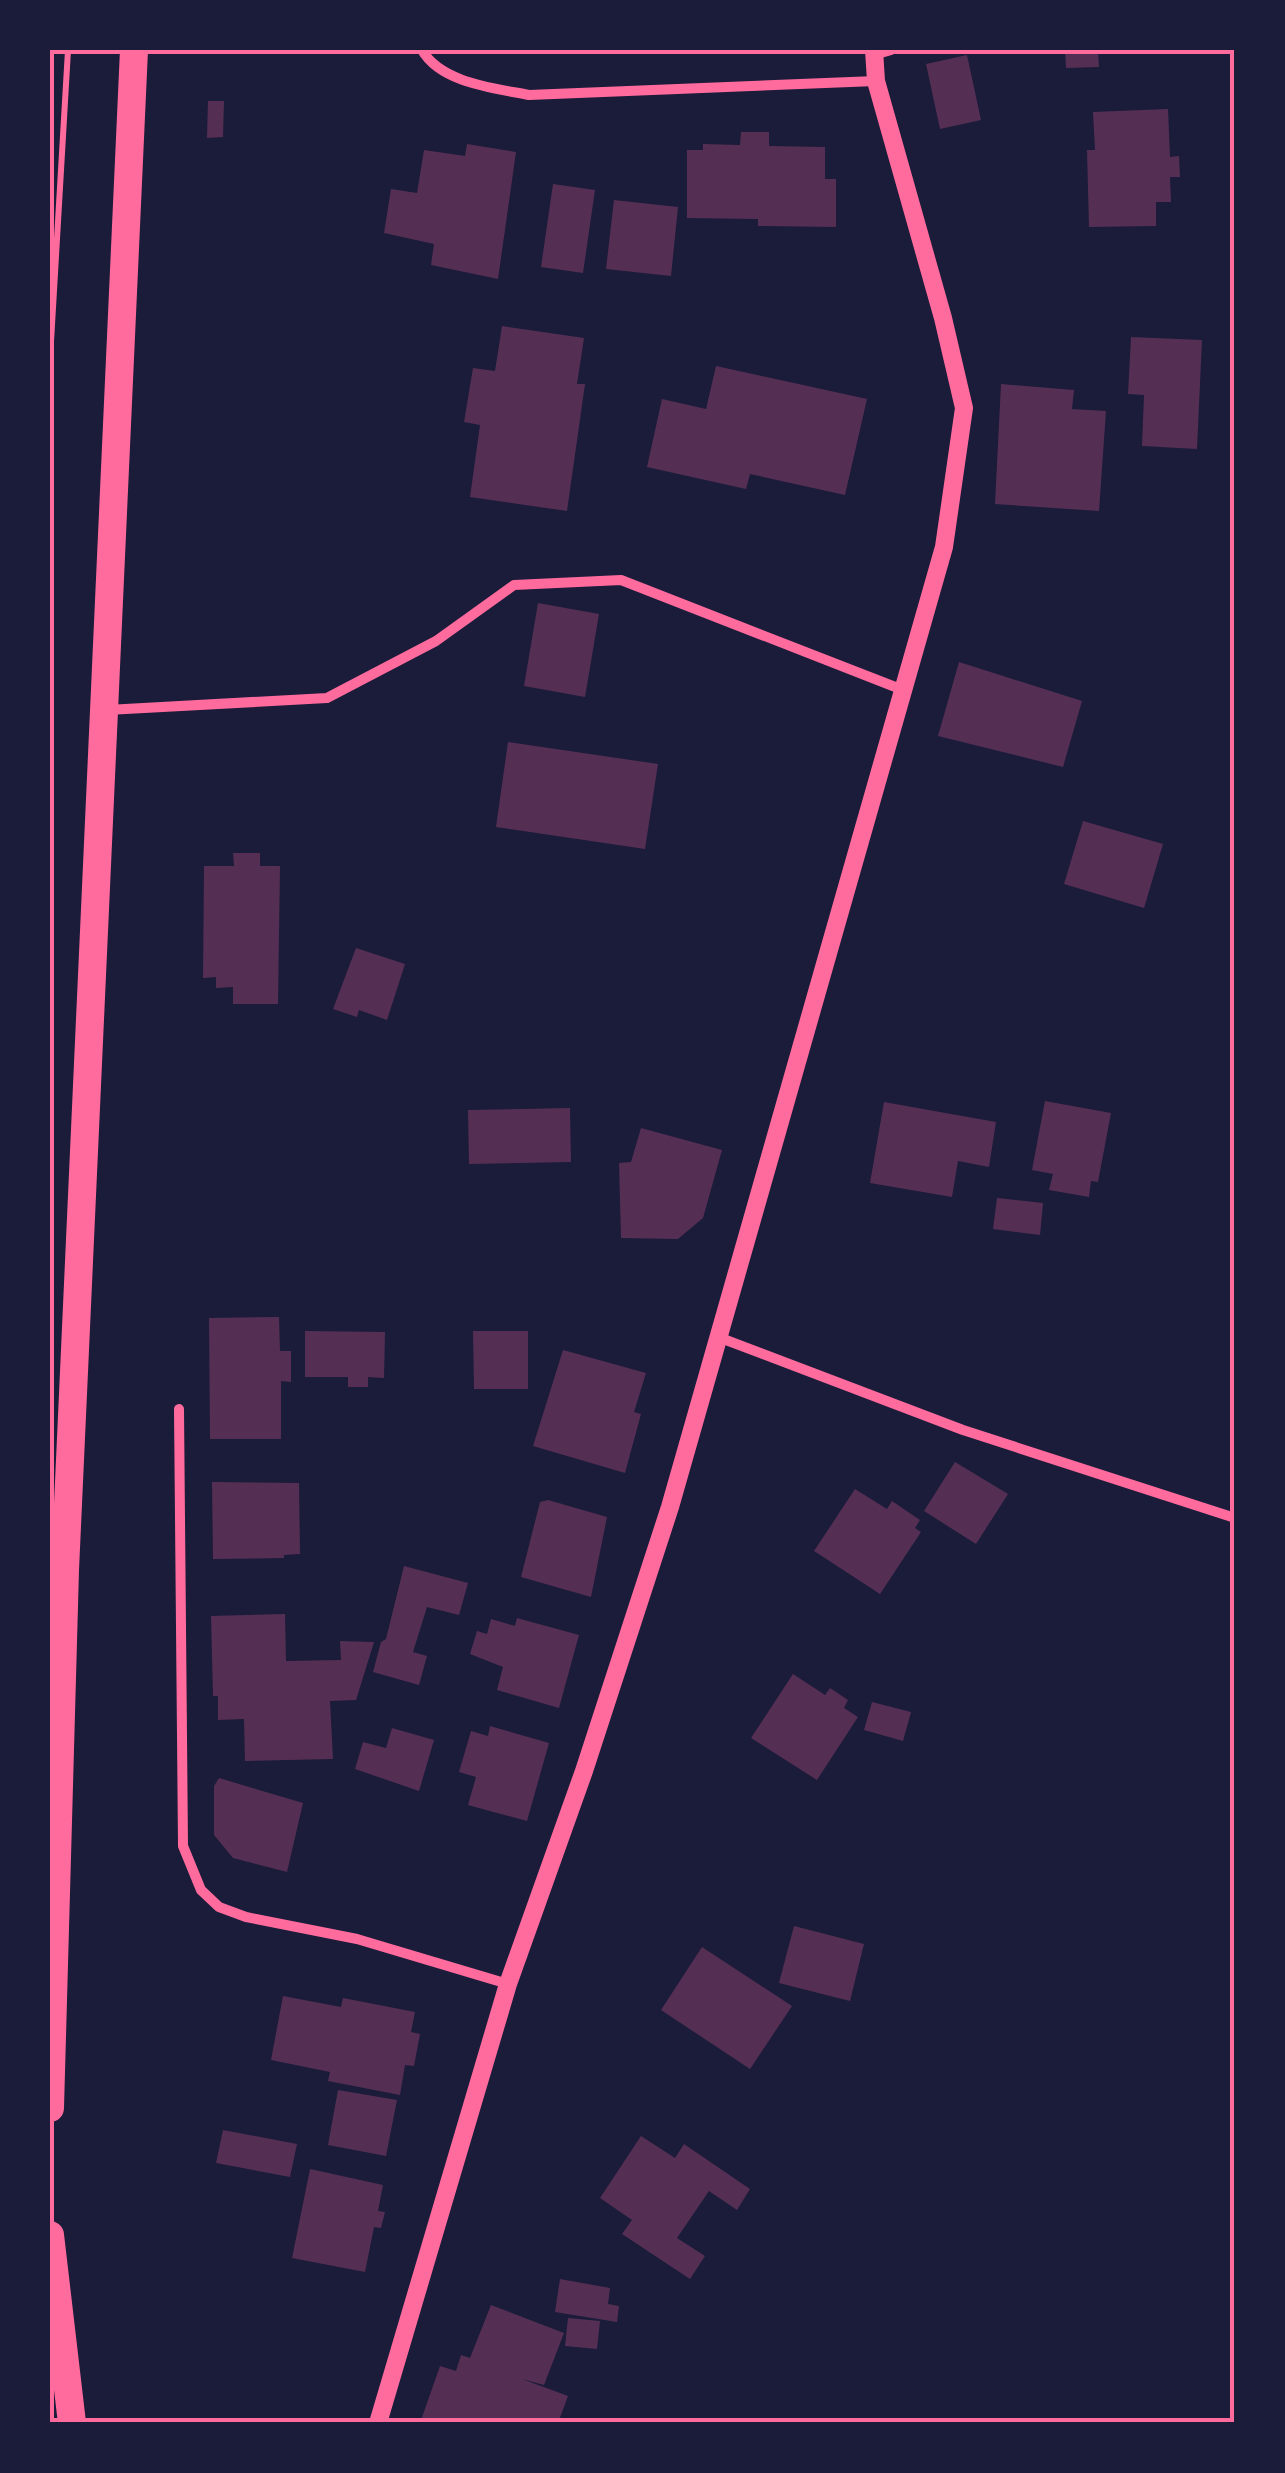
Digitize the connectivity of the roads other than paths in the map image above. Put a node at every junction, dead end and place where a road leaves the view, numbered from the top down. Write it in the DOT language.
graph roads {
  1 [pos="134,50"];
  2 [pos="422,50"];
  3 [pos="880,52"];
  4 [pos="876,82"];
  5 [pos="903,690"];
  6 [pos="101,710"];
  7 [pos="717,1336"];
  8 [pos="179,1409"];
  9 [pos="1235,1518"];
  10 [pos="58,1570"];
  11 [pos="508,1984"];
  12 [pos="50,2108"];
  13 [pos="50,2235"];
  14 [pos="72,2423"];
  15 [pos="378,2423"];
  1 -- 6 [label="highway"];
  2 -- 4 [label="street"];
  3 -- 4 [label="street"];
  4 -- 5 [label="street"];
  5 -- 6 [label="street"];
  5 -- 7 [label="street"];
  6 -- 10 [label="highway"];
  7 -- 9 [label="street"];
  7 -- 11 [label="street"];
  8 -- 11 [label="street"];
  10 -- 12 [label="highway"];
  11 -- 15 [label="street"];
  13 -- 14 [label="highway"];
}
